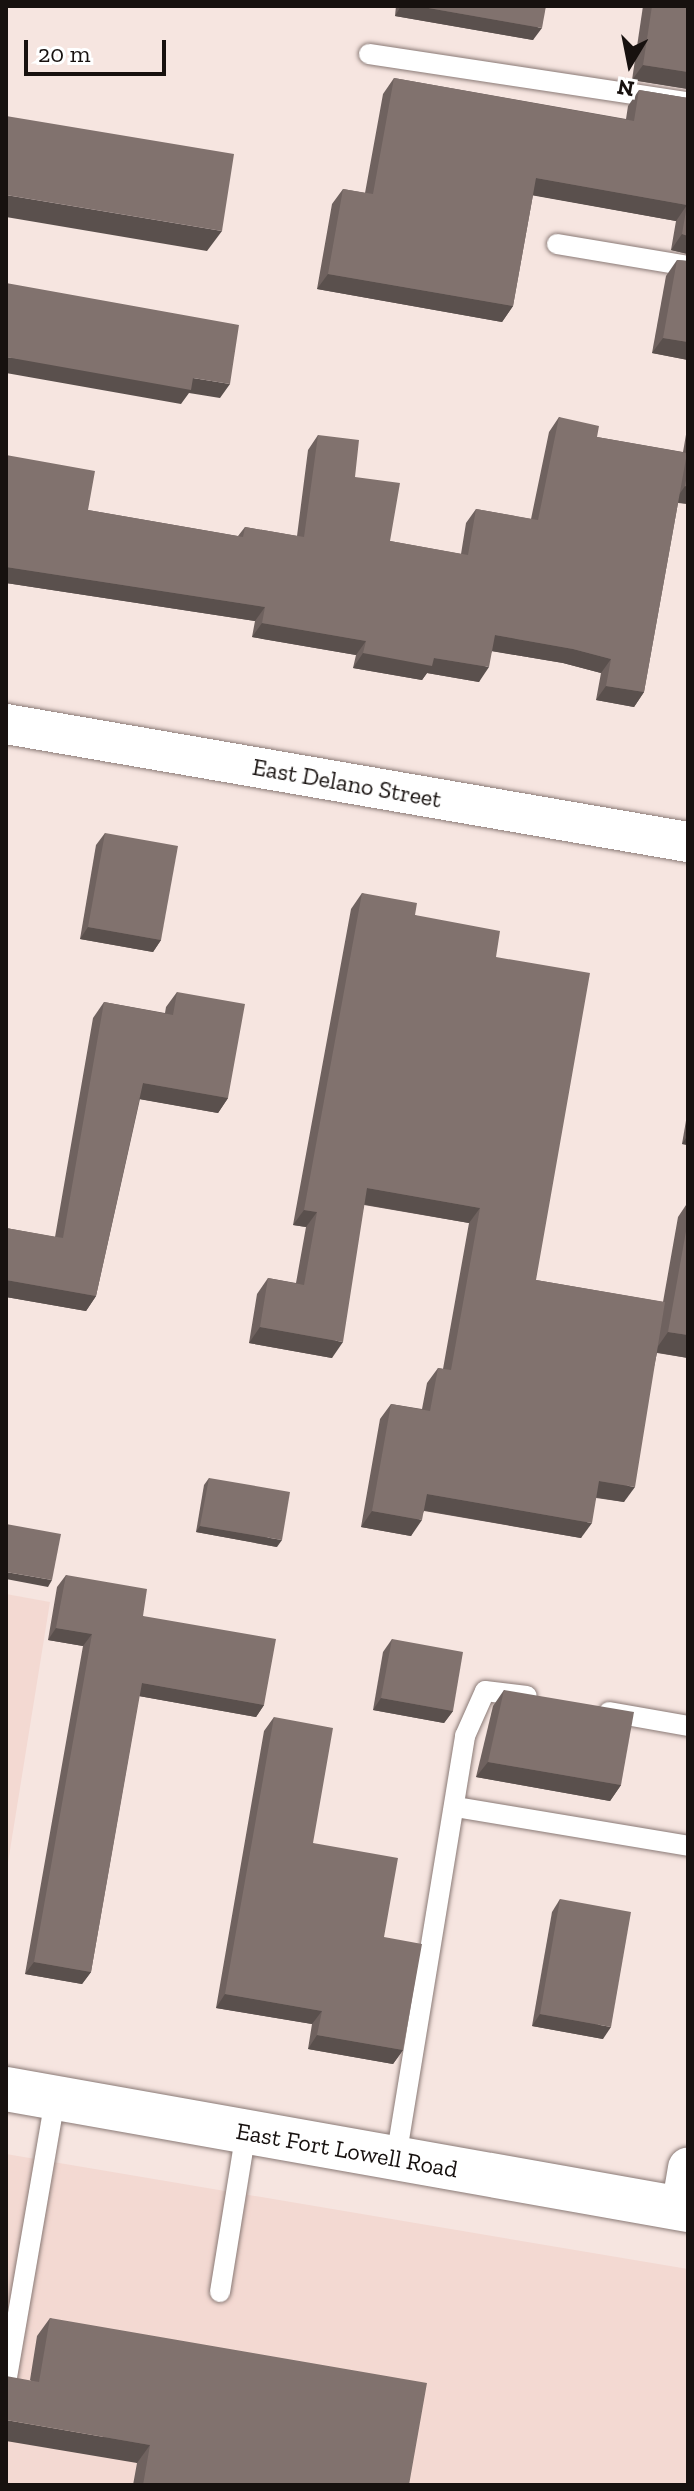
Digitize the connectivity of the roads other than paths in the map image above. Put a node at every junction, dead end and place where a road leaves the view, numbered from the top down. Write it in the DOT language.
graph roads {
  1 [pos="369,54"];
  2 [pos="688,102"];
  3 [pos="557,244"];
  4 [pos="688,266"];
  5 [pos="6,724"];
  6 [pos="688,842"];
  7 [pos="554,1701"];
  8 [pos="584,1707"];
  9 [pos="688,1726"];
  10 [pos="456,1807"];
  11 [pos="688,1846"];
  12 [pos="6,2089"];
  13 [pos="55,2098"];
  14 [pos="246,2132"];
  15 [pos="396,2158"];
  16 [pos="686,2195"];
  17 [pos="220,2292"];
  18 [pos="6,2383"];
  1 -- 2 [label="lane"];
  3 -- 4 [label="lane"];
  5 -- 6 [label="street, East Delano Street"];
  7 -- 10 [label="lane"];
  8 -- 9 [label="lane"];
  10 -- 11 [label="lane"];
  10 -- 15 [label="lane"];
  12 -- 13 [label="main road, East Fort Lowell Road"];
  13 -- 14 [label="main road, East Fort Lowell Road"];
  13 -- 18 [label="lane"];
  14 -- 15 [label="main road, East Fort Lowell Road"];
  14 -- 17 [label="lane"];
  15 -- 16 [label="main road, East Fort Lowell Road"];
}
